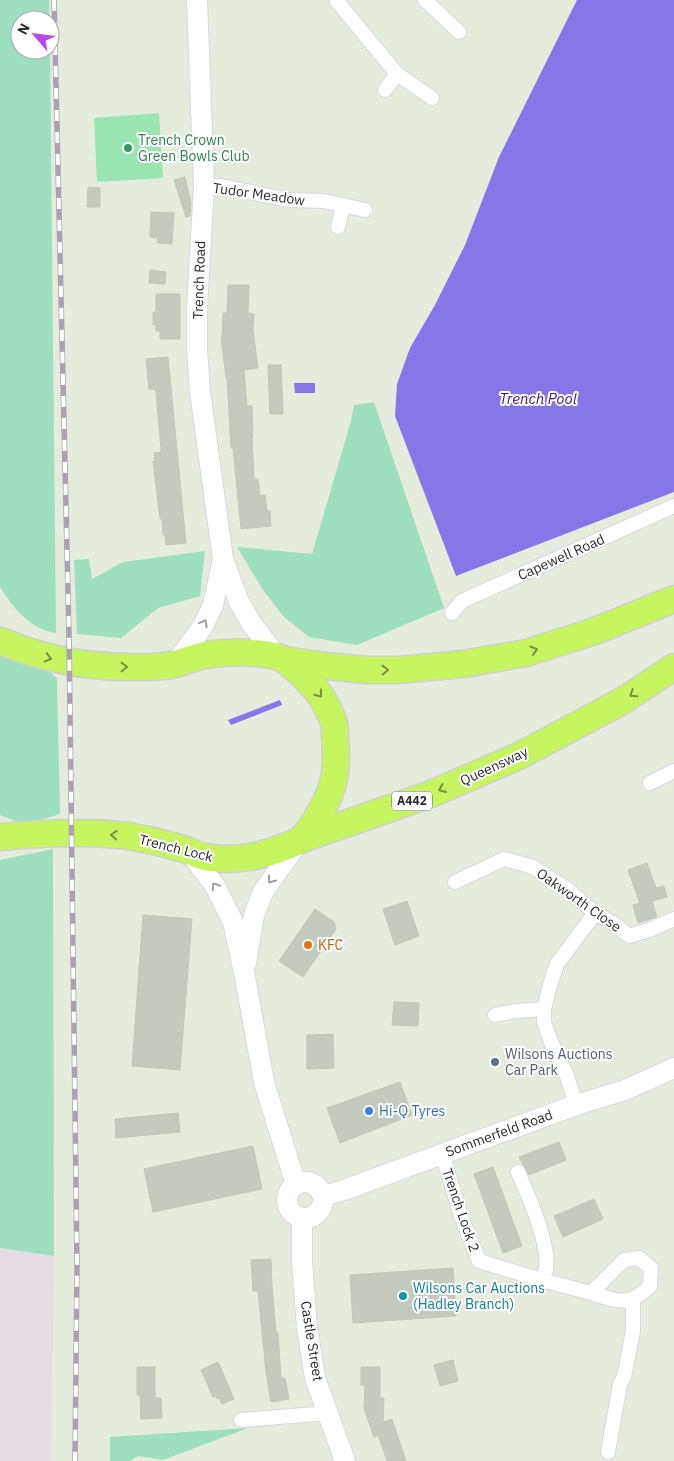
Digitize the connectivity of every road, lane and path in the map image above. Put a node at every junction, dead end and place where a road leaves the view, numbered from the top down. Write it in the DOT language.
graph roads {
  1 [pos="197,0"];
  2 [pos="336,0"];
  3 [pos="426,0"];
  4 [pos="460,32"];
  5 [pos="397,74"];
  6 [pos="385,90"];
  7 [pos="432,98"];
  8 [pos="204,186"];
  9 [pos="343,206"];
  10 [pos="366,210"];
  11 [pos="338,228"];
  12 [pos="674,506"];
  13 [pos="223,560"];
  14 [pos="674,599"];
  15 [pos="452,613"];
  16 [pos="0,626"];
  17 [pos="11,646"];
  18 [pos="281,658"];
  19 [pos="174,664"];
  20 [pos="674,667"];
  21 [pos="674,771"];
  22 [pos="650,783"];
  23 [pos="0,823"];
  24 [pos="28,834"];
  25 [pos="0,837"];
  26 [pos="301,840"];
  27 [pos="190,853"];
  28 [pos="455,882"];
  29 [pos="595,913"];
  30 [pos="674,919"];
  31 [pos="244,972"];
  32 [pos="544,1009"];
  33 [pos="494,1015"];
  34 [pos="674,1068"];
  35 [pos="576,1105"];
  36 [pos="442,1154"];
  37 [pos="518,1172"];
  38 [pos="296,1184"];
  39 [pos="323,1196"];
  40 [pos="302,1218"];
  41 [pos="542,1280"];
  42 [pos="591,1293"];
  43 [pos="633,1299"];
  44 [pos="328,1412"];
  45 [pos="241,1420"];
  46 [pos="608,1452"];
  47 [pos="345,1461"];
  1 -- 8 [label="street, Trench Road"];
  2 -- 5 [label="street"];
  3 -- 4 [label="street"];
  5 -- 6 [label="street"];
  5 -- 7 [label="street"];
  8 -- 9 [label="street, Tudor Meadow"];
  8 -- 13 [label="street, Trench Road"];
  9 -- 10 [label="street, Tudor Meadow"];
  9 -- 11 [label="street"];
  12 -- 15 [label="street, Capewell Road"];
  13 -- 18 [label="street"];
  19 -- 13 [label="street, one-way"];
  18 -- 14 [label="highway, one-way"];
  16 -- 17 [label="highway"];
  17 -- 19 [label="highway, one-way"];
  18 -- 19 [label="highway"];
  18 -- 26 [label="highway, one-way"];
  20 -- 26 [label="highway, Queensway / A442, one-way"];
  21 -- 22 [label="street"];
  23 -- 24 [label="highway"];
  24 -- 25 [label="highway, Trench Lock / A442"];
  27 -- 24 [label="highway, Trench Lock / A442, one-way"];
  26 -- 27 [label="highway, Trench Lock / A442"];
  26 -- 31 [label="street, one-way"];
  31 -- 27 [label="street, one-way"];
  28 -- 29 [label="street, Oakworth Close"];
  29 -- 30 [label="street, Oakworth Close"];
  29 -- 32 [label="street"];
  31 -- 38 [label="street"];
  32 -- 33 [label="street"];
  32 -- 35 [label="street"];
  34 -- 35 [label="street, Sommerfeld Road"];
  35 -- 36 [label="street, Sommerfeld Road"];
  36 -- 39 [label="street, Sommerfeld Road"];
  36 -- 41 [label="street, Trench Lock 2"];
  37 -- 41 [label="street"];
  38 -- 39 [label="street"];
  38 -- 40 [label="street"];
  39 -- 40 [label="street"];
  40 -- 44 [label="street, Castle Street"];
  41 -- 42 [label="street, Trench Lock 2"];
  42 -- 43 [label="street, Trench Lock 2"];
  42 -- 43 [label="street"];
  43 -- 46 [label="street"];
  44 -- 45 [label="street"];
  44 -- 47 [label="street, Castle Street"];
}
